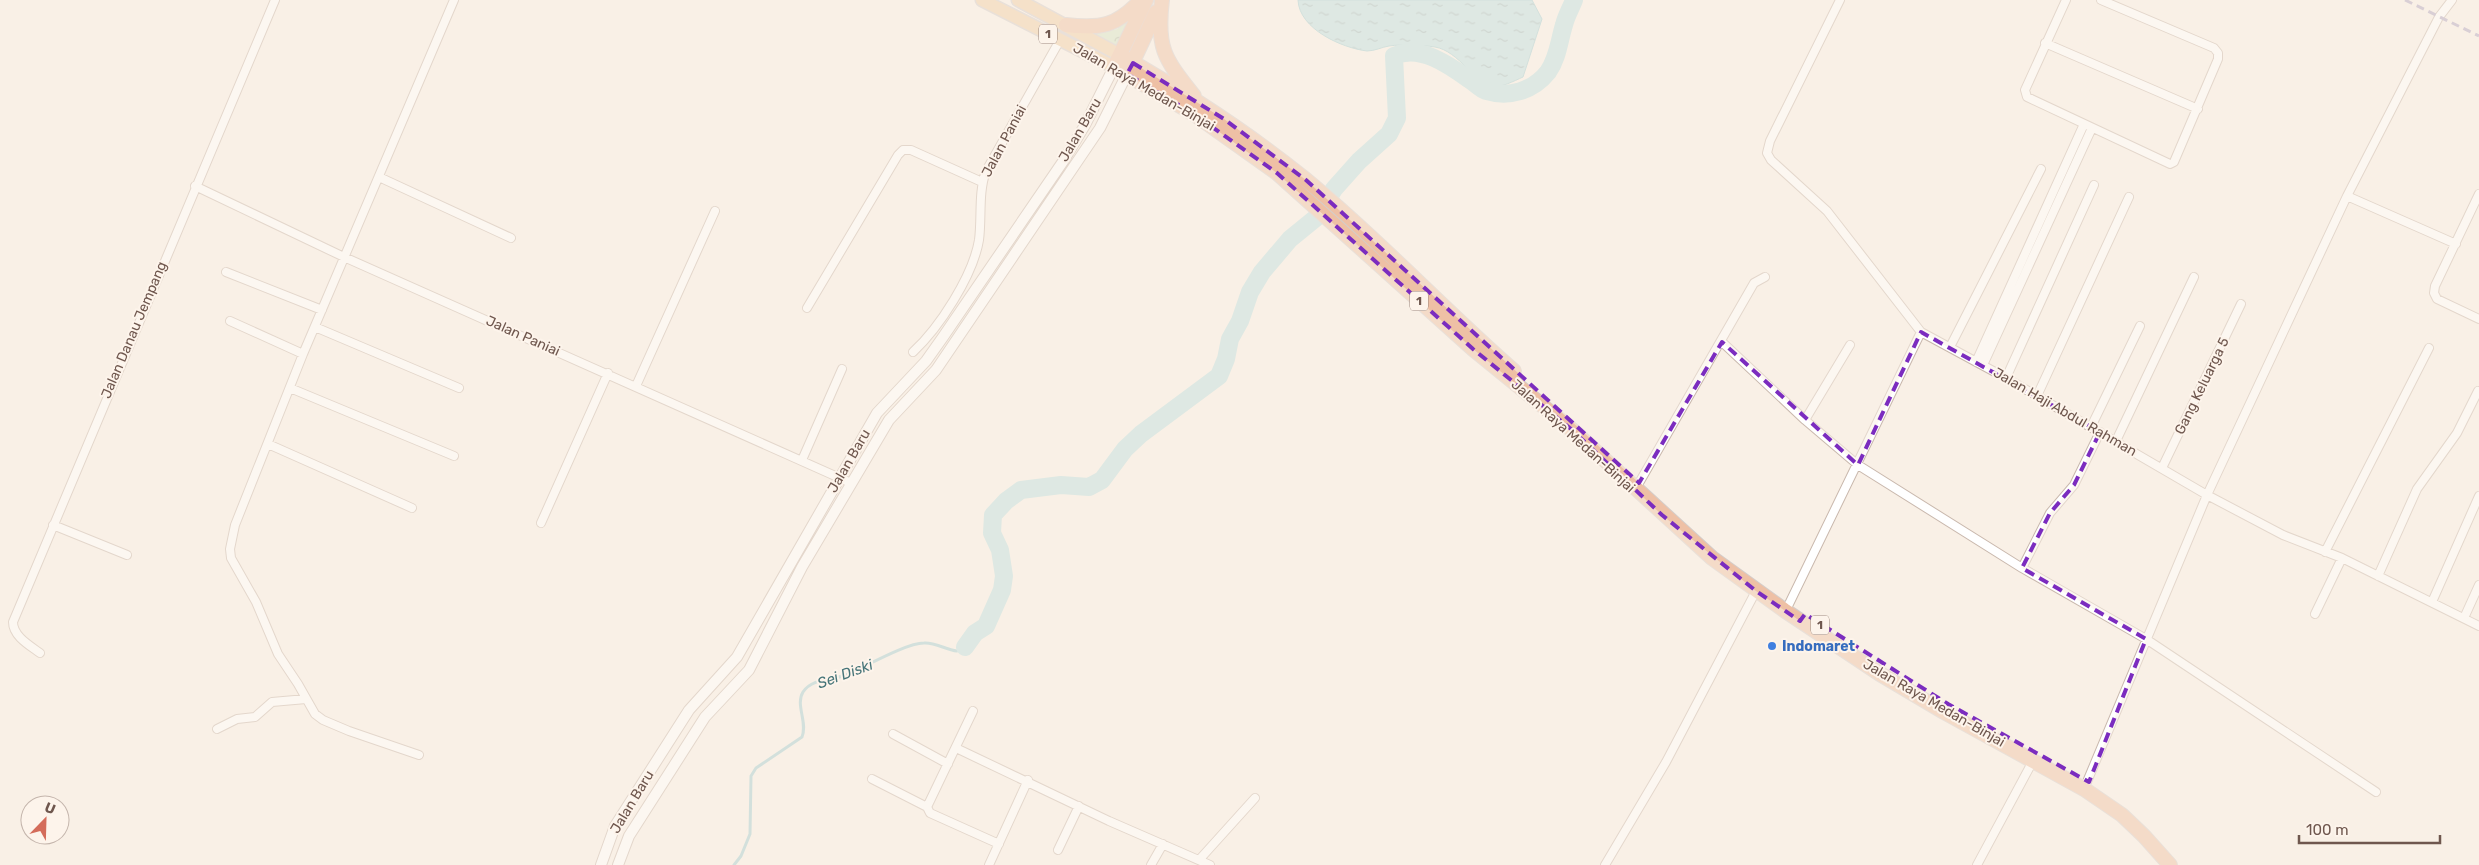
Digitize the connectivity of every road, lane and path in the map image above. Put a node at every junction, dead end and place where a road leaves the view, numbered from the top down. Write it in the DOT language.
graph roads {
  1 [pos="275,0"];
  2 [pos="454,0"];
  3 [pos="982,0"];
  4 [pos="1018,0"];
  5 [pos="1141,0"];
  6 [pos="1146,0"];
  7 [pos="1162,0"];
  8 [pos="1840,0"];
  9 [pos="2066,0"];
  10 [pos="2101,0"];
  11 [pos="2452,0"];
  12 [pos="1066,25"];
  13 [pos="1060,40"];
  14 [pos="2045,43"];
  15 [pos="1117,61"];
  16 [pos="1130,68"];
  17 [pos="1202,105"];
  18 [pos="2198,109"];
  19 [pos="2084,124"];
  20 [pos="2092,128"];
  21 [pos="2041,169"];
  22 [pos="379,177"];
  23 [pos="982,182"];
  24 [pos="2094,185"];
  25 [pos="195,186"];
  26 [pos="1302,186"];
  27 [pos="2479,194"];
  28 [pos="2129,196"];
  29 [pos="2346,196"];
  30 [pos="715,211"];
  31 [pos="511,238"];
  32 [pos="1363,239"];
  33 [pos="2456,244"];
  34 [pos="344,257"];
  35 [pos="226,272"];
  36 [pos="1765,277"];
  37 [pos="2194,277"];
  38 [pos="2241,304"];
  39 [pos="808,308"];
  40 [pos="322,310"];
  41 [pos="951,314"];
  42 [pos="2479,319"];
  43 [pos="230,321"];
  44 [pos="968,324"];
  45 [pos="2140,326"];
  46 [pos="315,327"];
  47 [pos="1921,332"];
  48 [pos="1722,342"];
  49 [pos="1850,345"];
  50 [pos="1950,347"];
  51 [pos="2429,348"];
  52 [pos="913,352"];
  53 [pos="303,354"];
  54 [pos="1979,363"];
  55 [pos="842,369"];
  56 [pos="608,374"];
  57 [pos="2006,378"];
  58 [pos="636,386"];
  59 [pos="290,388"];
  60 [pos="459,388"];
  61 [pos="2478,391"];
  62 [pos="2037,396"];
  63 [pos="1806,420"];
  64 [pos="2091,427"];
  65 [pos="2100,432"];
  66 [pos="2116,441"];
  67 [pos="268,444"];
  68 [pos="454,456"];
  69 [pos="802,460"];
  70 [pos="1858,465"];
  71 [pos="2162,468"];
  72 [pos="839,477"];
  73 [pos="851,483"];
  74 [pos="1639,483"];
  75 [pos="2207,495"];
  76 [pos="2479,496"];
  77 [pos="412,508"];
  78 [pos="541,523"];
  79 [pos="53,525"];
  80 [pos="2325,552"];
  81 [pos="127,555"];
  82 [pos="2342,558"];
  83 [pos="2022,568"];
  84 [pos="2378,576"];
  85 [pos="2479,586"];
  86 [pos="1756,591"];
  87 [pos="2432,602"];
  88 [pos="1789,604"];
  89 [pos="2315,614"];
  90 [pos="1802,618"];
  91 [pos="2464,618"];
  92 [pos="2479,626"];
  93 [pos="2146,639"];
  94 [pos="40,653"];
  95 [pos="306,698"];
  96 [pos="973,711"];
  97 [pos="217,730"];
  98 [pos="892,734"];
  99 [pos="956,748"];
  100 [pos="418,755"];
  101 [pos="2034,759"];
  102 [pos="948,764"];
  103 [pos="872,779"];
  104 [pos="1028,780"];
  105 [pos="2086,785"];
  106 [pos="2376,792"];
  107 [pos="1255,798"];
  108 [pos="1079,806"];
  109 [pos="927,807"];
  110 [pos="999,844"];
  111 [pos="1163,844"];
  112 [pos="1058,850"];
  113 [pos="1199,860"];
  114 [pos="601,865"];
  115 [pos="618,865"];
  116 [pos="989,865"];
  117 [pos="1151,865"];
  118 [pos="1210,865"];
  119 [pos="1606,865"];
  120 [pos="1977,865"];
  121 [pos="2170,865"];
  122 [pos="2180,865"];
  1 -- 25 [label="street, Jalan Danau Jempang"];
  2 -- 22 [label="street"];
  3 -- 13 [label="main road, Jalan Raya Medan-Binjai / 1"];
  4 -- 12 [label="main road, Jalan Raya Medan-Binjai / 1"];
  5 -- 12 [label="highway"];
  6 -- 15 [label="highway"];
  7 -- 16 [label="highway"];
  7 -- 17 [label="highway"];
  8 -- 47 [label="street"];
  9 -- 14 [label="street"];
  10 -- 18 [label="street"];
  11 -- 29 [label="street"];
  12 -- 15 [label="main road, Jalan Raya Medan-Binjai / 1"];
  13 -- 15 [label="main road, Jalan Raya Medan-Binjai / 1"];
  13 -- 23 [label="street, Jalan Paniai"];
  14 -- 18 [label="street"];
  14 -- 19 [label="street"];
  15 -- 16 [label="highway, Jalan Raya Medan-Binjai / 1"];
  15 -- 41 [label="street, Jalan Baru"];
  16 -- 17 [label="highway, Jalan Raya Medan-Binjai / 1"];
  16 -- 26 [label="highway, Jalan Raya Medan-Binjai / 1"];
  16 -- 44 [label="street, Jalan Baru"];
  17 -- 26 [label="highway, Jalan Raya Medan-Binjai / 1"];
  18 -- 20 [label="street"];
  19 -- 20 [label="street"];
  19 -- 54 [label="street"];
  20 -- 54 [label="street"];
  21 -- 50 [label="street"];
  22 -- 31 [label="street"];
  22 -- 34 [label="street"];
  23 -- 39 [label="street"];
  23 -- 41 [label="street, Jalan Paniai"];
  24 -- 57 [label="street"];
  25 -- 34 [label="street, Jalan Paniai"];
  25 -- 79 [label="street, Jalan Danau Jempang"];
  26 -- 32 [label="highway, Jalan Raya Medan-Binjai / 1"];
  27 -- 33 [label="street"];
  28 -- 62 [label="street"];
  29 -- 33 [label="street"];
  29 -- 75 [label="street"];
  30 -- 58 [label="street"];
  32 -- 74 [label="highway, Jalan Raya Medan-Binjai / 1"];
  32 -- 86 [label="highway, Jalan Raya Medan-Binjai / 1"];
  33 -- 42 [label="street"];
  34 -- 40 [label="street"];
  34 -- 56 [label="street, Jalan Paniai"];
  35 -- 40 [label="street"];
  36 -- 48 [label="street"];
  37 -- 66 [label="street"];
  38 -- 71 [label="street, Gang Keluarga 5"];
  40 -- 46 [label="street"];
  41 -- 44 [label="street"];
  41 -- 52 [label="street, Jalan Paniai"];
  41 -- 72 [label="street, Jalan Baru"];
  43 -- 53 [label="street"];
  44 -- 73 [label="street, Jalan Baru"];
  45 -- 64 [label="street"];
  46 -- 53 [label="street"];
  46 -- 60 [label="street"];
  47 -- 50 [label="street, Jalan Haji Abdul Rahman"];
  47 -- 70 [label="street"];
  48 -- 63 [label="street"];
  48 -- 74 [label="street"];
  49 -- 63 [label="street"];
  50 -- 54 [label="street, Jalan Haji Abdul Rahman"];
  51 -- 80 [label="street"];
  53 -- 59 [label="street"];
  54 -- 57 [label="street, Jalan Haji Abdul Rahman"];
  55 -- 69 [label="street"];
  56 -- 58 [label="street, Jalan Paniai"];
  56 -- 78 [label="street"];
  57 -- 62 [label="street, Jalan Haji Abdul Rahman"];
  58 -- 69 [label="street, Jalan Paniai"];
  59 -- 67 [label="street"];
  59 -- 68 [label="street"];
  61 -- 84 [label="street"];
  62 -- 64 [label="street, Jalan Haji Abdul Rahman"];
  63 -- 70 [label="street"];
  64 -- 65 [label="street, Jalan Haji Abdul Rahman"];
  65 -- 66 [label="street, Jalan Haji Abdul Rahman"];
  65 -- 83 [label="street"];
  66 -- 71 [label="street, Jalan Haji Abdul Rahman"];
  67 -- 77 [label="street"];
  67 -- 95 [label="street"];
  69 -- 72 [label="street, Jalan Paniai"];
  70 -- 83 [label="street"];
  70 -- 88 [label="street"];
  71 -- 75 [label="street, Jalan Haji Abdul Rahman"];
  72 -- 73 [label="street, Jalan Paniai"];
  72 -- 114 [label="street, Jalan Baru"];
  73 -- 115 [label="street, Jalan Baru"];
  74 -- 88 [label="highway, Jalan Raya Medan-Binjai / 1"];
  75 -- 80 [label="street, Jalan Haji Abdul Rahman"];
  75 -- 93 [label="street"];
  76 -- 87 [label="street"];
  79 -- 81 [label="street"];
  79 -- 94 [label="street, Jalan Danau Jempang"];
  80 -- 82 [label="street, Jalan Haji Abdul Rahman"];
  82 -- 84 [label="street, Jalan Haji Abdul Rahman"];
  82 -- 89 [label="street"];
  83 -- 93 [label="street"];
  84 -- 87 [label="street, Jalan Haji Abdul Rahman"];
  85 -- 91 [label="street"];
  86 -- 90 [label="highway, Jalan Raya Medan-Binjai / 1"];
  86 -- 119 [label="street"];
  87 -- 91 [label="street, Jalan Haji Abdul Rahman"];
  88 -- 90 [label="highway, Jalan Raya Medan-Binjai / 1"];
  90 -- 101 [label="highway, Jalan Raya Medan-Binjai / 1"];
  90 -- 105 [label="highway, Jalan Raya Medan-Binjai / 1"];
  91 -- 92 [label="street, Jalan Haji Abdul Rahman"];
  93 -- 105 [label="street"];
  93 -- 106 [label="street"];
  95 -- 97 [label="street"];
  95 -- 100 [label="street"];
  96 -- 99 [label="street"];
  98 -- 102 [label="street"];
  99 -- 102 [label="street"];
  99 -- 104 [label="street"];
  101 -- 105 [label="highway, Jalan Raya Medan-Binjai / 1"];
  101 -- 120 [label="street"];
  102 -- 109 [label="street"];
  103 -- 109 [label="street"];
  104 -- 108 [label="street"];
  104 -- 110 [label="street"];
  105 -- 121 [label="highway, Jalan Raya Medan-Binjai / 1"];
  105 -- 122 [label="highway, Jalan Raya Medan-Binjai / 1"];
  107 -- 113 [label="street"];
  108 -- 111 [label="street"];
  108 -- 112 [label="street"];
  109 -- 110 [label="street"];
  110 -- 116 [label="street"];
  111 -- 113 [label="street"];
  111 -- 117 [label="street"];
  113 -- 118 [label="street"];
}
